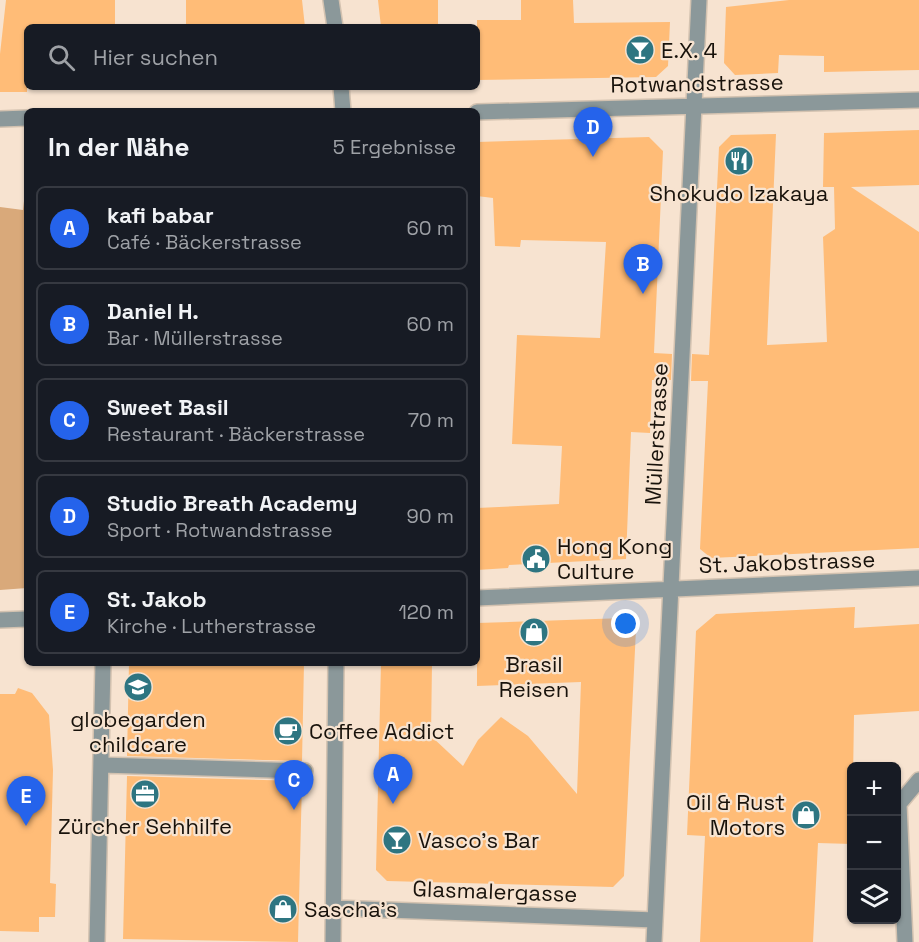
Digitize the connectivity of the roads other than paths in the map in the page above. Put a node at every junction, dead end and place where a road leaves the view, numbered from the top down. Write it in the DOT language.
graph roads {
  1 [pos="331,0"];
  2 [pos="699,0"];
  3 [pos="335,24"];
  4 [pos="341,90"];
  5 [pos="919,100"];
  6 [pos="694,104"];
  7 [pos="343,108"];
  8 [pos="480,112"];
  9 [pos="24,118"];
  10 [pos="0,119"];
  11 [pos="919,578"];
  12 [pos="671,589"];
  13 [pos="480,598"];
  14 [pos="24,619"];
  15 [pos="0,620"];
  16 [pos="103,666"];
  17 [pos="336,666"];
  18 [pos="101,765"];
  19 [pos="305,771"];
  20 [pos="919,780"];
  21 [pos="333,908"];
  22 [pos="655,920"];
  23 [pos="97,942"];
  24 [pos="333,942"];
  25 [pos="654,942"];
  26 [pos="905,942"];
  1 -- 3 [label="street"];
  2 -- 6 [label="street, Müllerstrasse"];
  4 -- 7 [label="street"];
  5 -- 6 [label="street, Rotwandstrasse"];
  6 -- 8 [label="street, Rotwandstrasse"];
  6 -- 12 [label="street, Müllerstrasse"];
  9 -- 10 [label="street"];
  11 -- 12 [label="street, St. Jakobstrasse"];
  12 -- 13 [label="street, St. Jakobstrasse"];
  12 -- 22 [label="street, Müllerstrasse"];
  14 -- 15 [label="street"];
  16 -- 18 [label="street"];
  17 -- 21 [label="street"];
  18 -- 19 [label="street"];
  18 -- 23 [label="street"];
  20 -- 26 [label="street"];
  21 -- 22 [label="street, Glasmalergasse"];
  21 -- 24 [label="street"];
  22 -- 25 [label="street, Müllerstrasse"];
}
